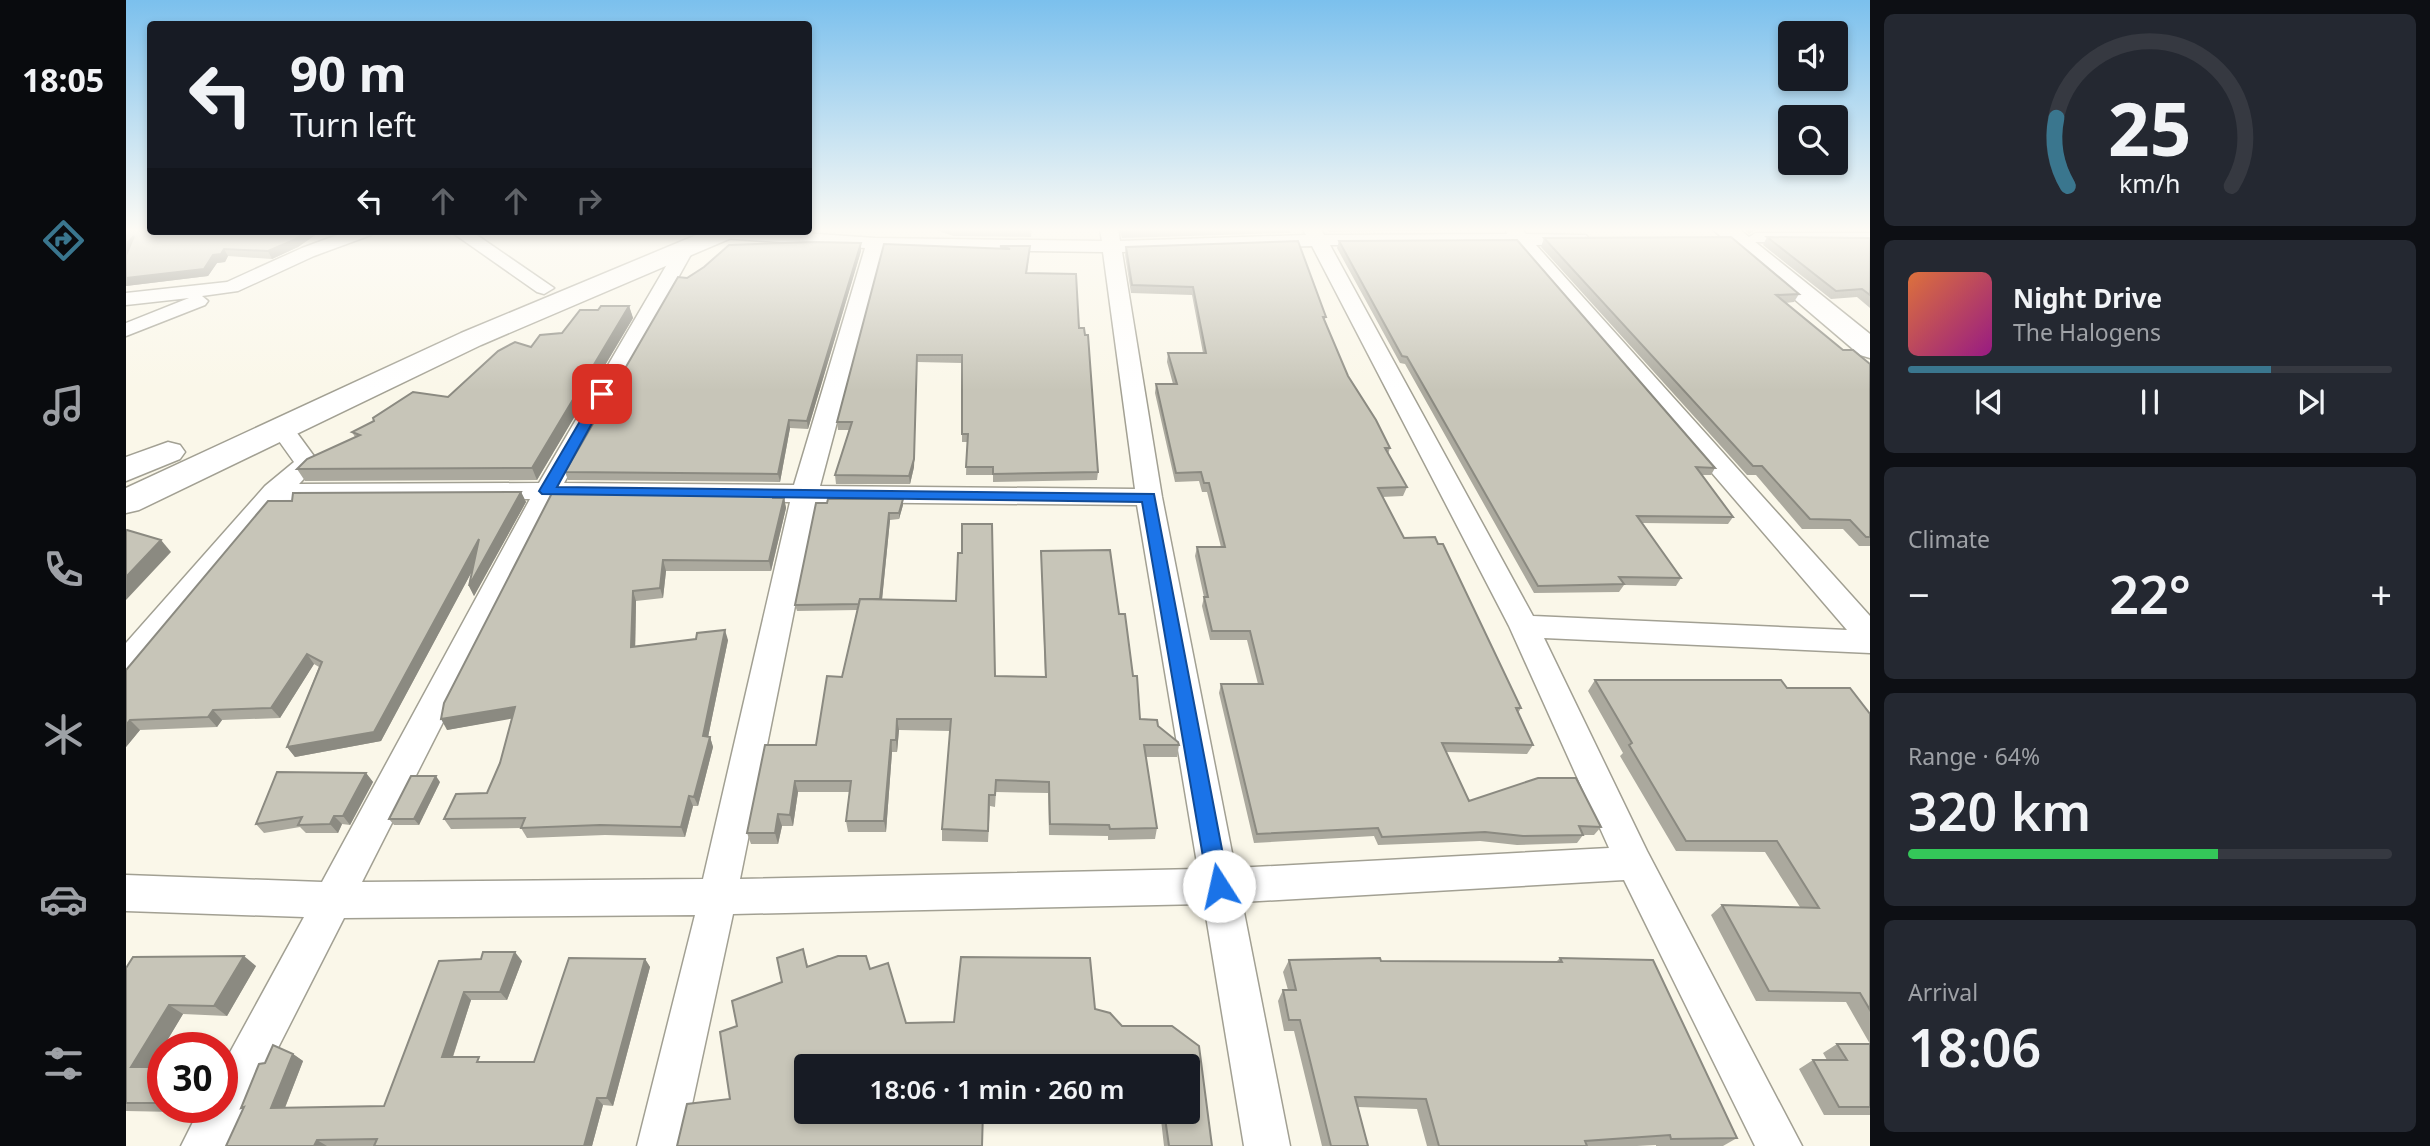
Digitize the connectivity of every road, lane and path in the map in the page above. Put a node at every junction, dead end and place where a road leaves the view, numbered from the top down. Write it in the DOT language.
graph roads {
  1 [pos="240,282"];
  2 [pos="536,282"];
  3 [pos="560,282"];
  4 [pos="593,282"];
  5 [pos="662,282"];
  6 [pos="864,282"];
  7 [pos="1118,282"];
  8 [pos="1340,282"];
  9 [pos="1560,282"];
  10 [pos="1791,282"];
  11 [pos="1804,282"];
  12 [pos="230,287"];
  13 [pos="544,288"];
  14 [pos="126,299"];
  15 [pos="1870,328"];
  16 [pos="126,330"];
  17 [pos="1870,349"];
  18 [pos="281,427"];
  19 [pos="131,488"];
  20 [pos="547,491"];
  21 [pos="274,492"];
  22 [pos="805,493"];
  23 [pos="1149,497"];
  24 [pos="1524,626"];
  25 [pos="1870,636"];
  26 [pos="1870,642"];
  27 [pos="126,663"];
  28 [pos="1634,863"];
  29 [pos="1219,886"];
  30 [pos="126,893"];
  31 [pos="719,897"];
  32 [pos="331,900"];
  33 [pos="204,1146"];
  34 [pos="660,1146"];
  35 [pos="1267,1146"];
  36 [pos="1779,1146"];
  1 -- 12 [label="street"];
  2 -- 13 [label="street"];
  3 -- 13 [label="main road"];
  4 -- 18 [label="main road"];
  5 -- 20 [label="street"];
  6 -- 22 [label="street"];
  7 -- 23 [label="street"];
  8 -- 24 [label="street"];
  9 -- 25 [label="street"];
  10 -- 17 [label="main road"];
  11 -- 15 [label="main road"];
  12 -- 14 [label="street"];
  12 -- 16 [label="street"];
  13 -- 19 [label="main road"];
  18 -- 19 [label="main road"];
  18 -- 21 [label="street"];
  20 -- 21 [label="street"];
  20 -- 22 [label="street"];
  20 -- 32 [label="street"];
  21 -- 27 [label="street"];
  22 -- 23 [label="street"];
  22 -- 31 [label="street"];
  23 -- 29 [label="street"];
  24 -- 26 [label="street"];
  24 -- 28 [label="street"];
  28 -- 29 [label="street"];
  28 -- 36 [label="street"];
  29 -- 31 [label="street"];
  29 -- 35 [label="street"];
  30 -- 32 [label="street"];
  31 -- 32 [label="street"];
  31 -- 34 [label="street"];
  32 -- 33 [label="street"];
}
